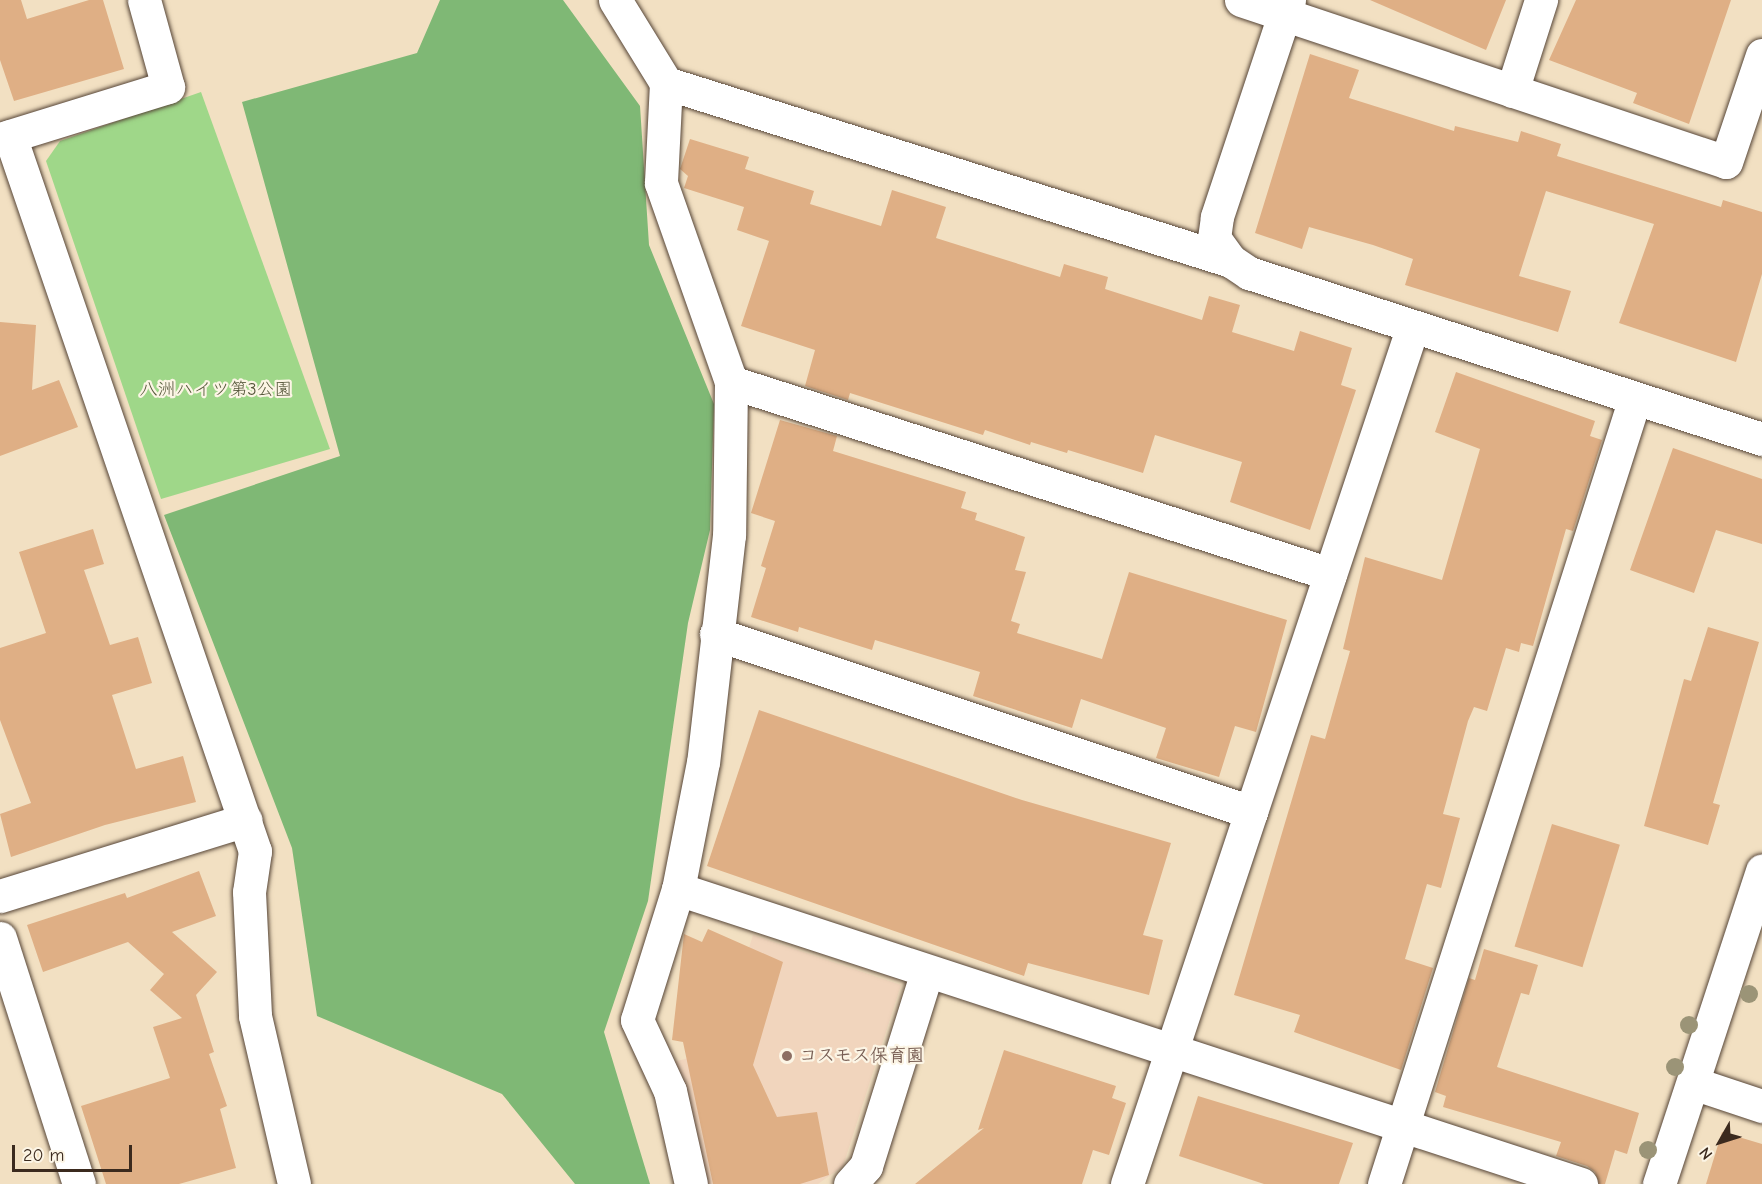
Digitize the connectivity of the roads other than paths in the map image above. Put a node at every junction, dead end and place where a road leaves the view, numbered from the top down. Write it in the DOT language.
graph roads {
  1 [pos="144,0"];
  2 [pos="615,0"];
  3 [pos="1241,0"];
  4 [pos="1540,0"];
  5 [pos="1286,7"];
  6 [pos="1762,55"];
  7 [pos="666,83"];
  8 [pos="1512,90"];
  9 [pos="5,138"];
  10 [pos="1240,267"];
  11 [pos="1413,326"];
  12 [pos="731,382"];
  13 [pos="1635,398"];
  14 [pos="1762,439"];
  15 [pos="1330,574"];
  16 [pos="716,634"];
  17 [pos="1251,812"];
  18 [pos="245,820"];
  19 [pos="1762,871"];
  20 [pos="678,889"];
  21 [pos="0,896"];
  22 [pos="0,938"];
  23 [pos="927,971"];
  24 [pos="1172,1050"];
  25 [pos="1693,1083"];
  26 [pos="1762,1107"];
  27 [pos="1404,1126"];
  28 [pos="80,1184"];
  29 [pos="294,1184"];
  30 [pos="690,1184"];
  31 [pos="850,1184"];
  32 [pos="1127,1184"];
  33 [pos="1384,1184"];
  34 [pos="1581,1184"];
  35 [pos="1659,1184"];
  1 -- 9 [label="street"];
  2 -- 7 [label="street"];
  3 -- 5 [label="street"];
  4 -- 8 [label="street"];
  5 -- 8 [label="street"];
  5 -- 10 [label="street"];
  6 -- 8 [label="street"];
  7 -- 10 [label="street"];
  7 -- 12 [label="street"];
  9 -- 18 [label="street"];
  10 -- 11 [label="street"];
  11 -- 13 [label="street"];
  11 -- 15 [label="street"];
  12 -- 15 [label="street"];
  12 -- 16 [label="street"];
  13 -- 14 [label="street"];
  13 -- 27 [label="street"];
  15 -- 17 [label="street"];
  16 -- 17 [label="street"];
  16 -- 20 [label="street"];
  17 -- 24 [label="street"];
  18 -- 21 [label="street"];
  18 -- 29 [label="street"];
  19 -- 25 [label="street"];
  20 -- 23 [label="street"];
  20 -- 30 [label="street"];
  22 -- 28 [label="street"];
  23 -- 24 [label="street"];
  23 -- 31 [label="street"];
  24 -- 27 [label="street"];
  24 -- 32 [label="street"];
  25 -- 26 [label="street"];
  25 -- 35 [label="street"];
  27 -- 33 [label="street"];
  27 -- 34 [label="street"];
}
